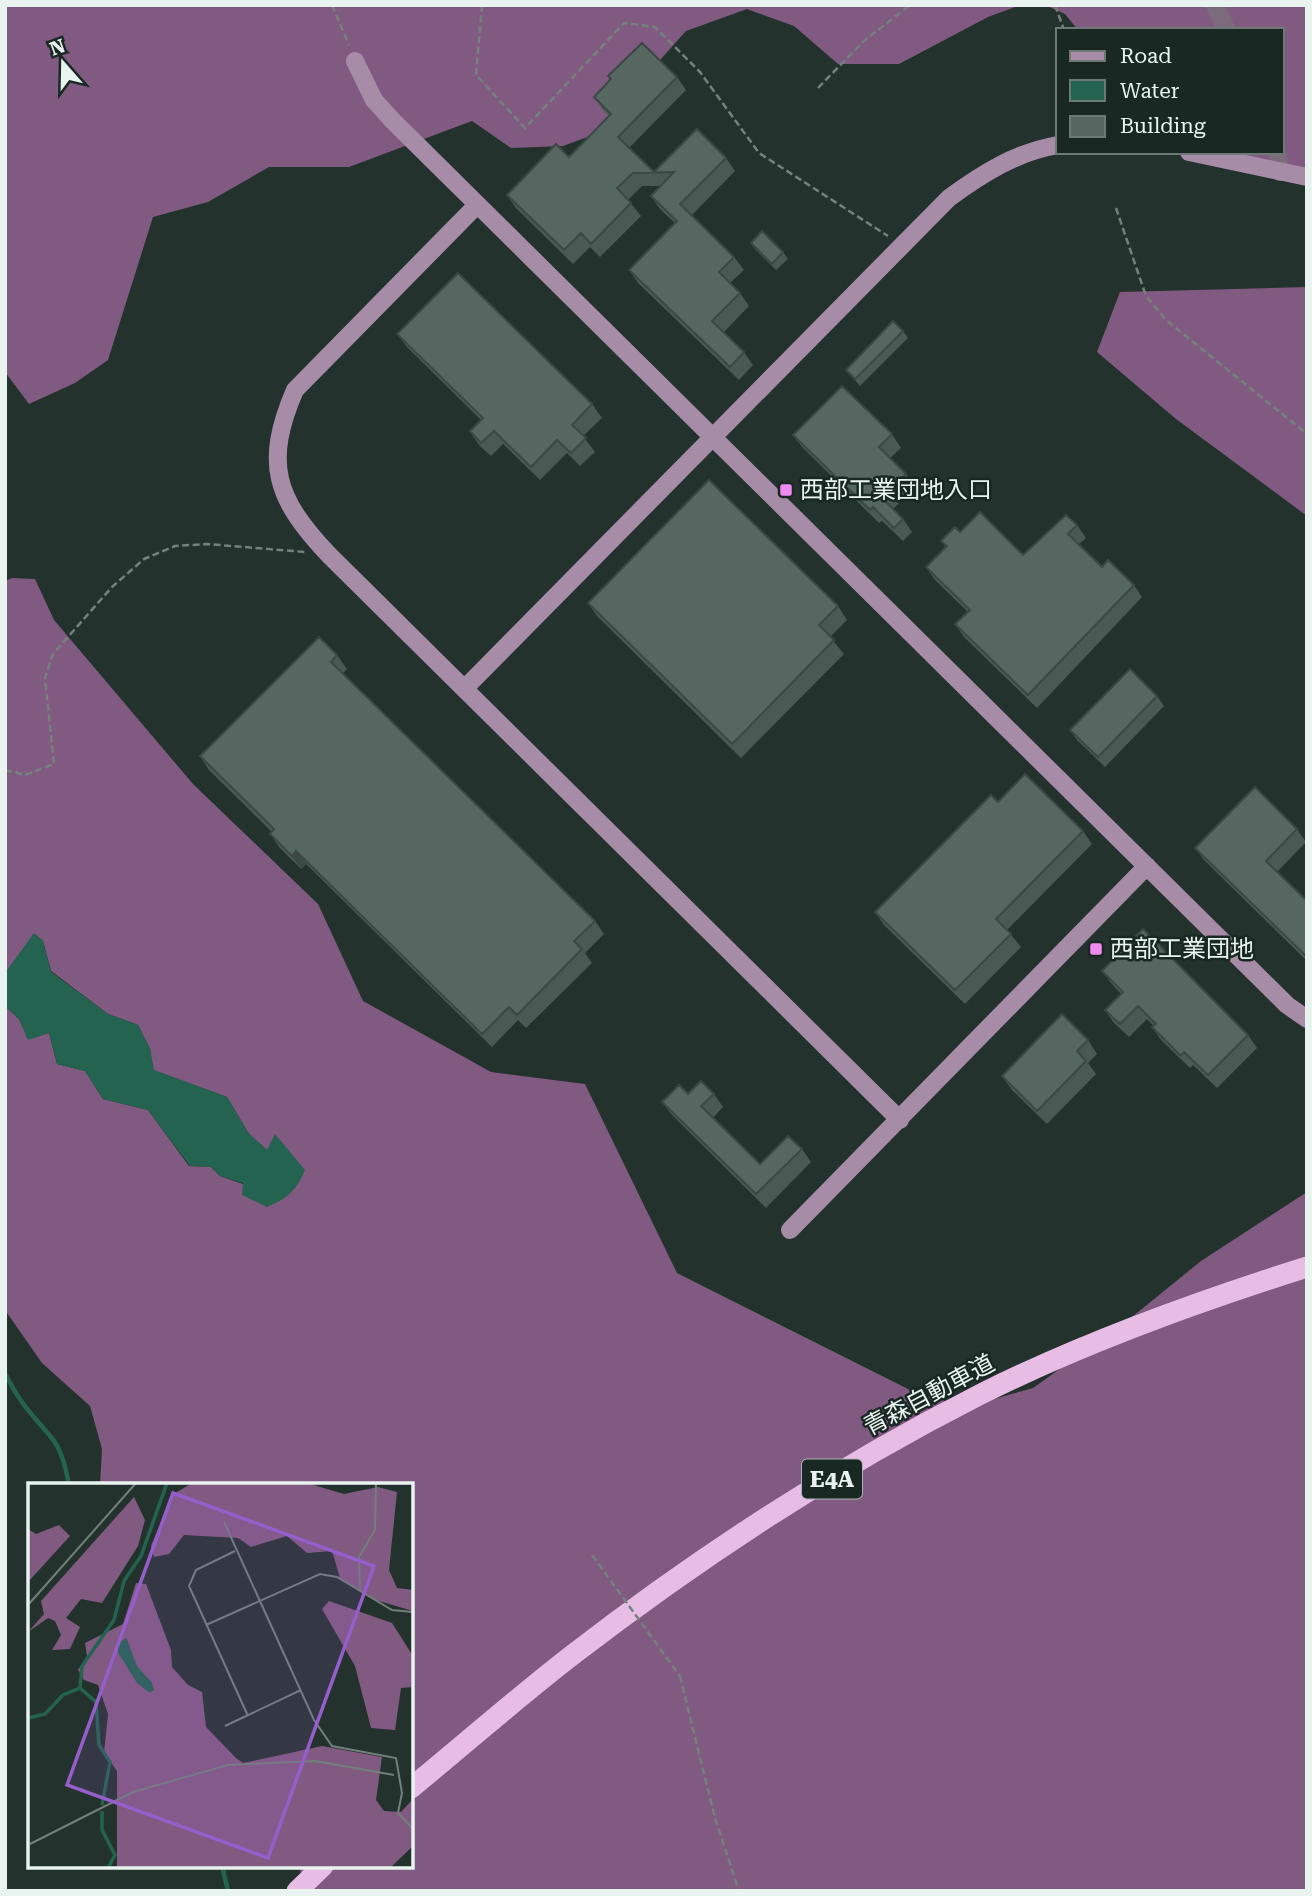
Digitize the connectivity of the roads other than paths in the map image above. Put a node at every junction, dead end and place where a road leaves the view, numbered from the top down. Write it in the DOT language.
graph roads {
  1 [pos="1214,5"];
  2 [pos="1226,28"];
  3 [pos="355,61"];
  4 [pos="1056,146"];
  5 [pos="1198,154"];
  6 [pos="1277,154"];
  7 [pos="1280,172"];
  8 [pos="1307,177"];
  9 [pos="477,205"];
  10 [pos="713,437"];
  11 [pos="466,687"];
  12 [pos="1146,866"];
  13 [pos="1307,1019"];
  14 [pos="900,1120"];
  15 [pos="790,1230"];
  16 [pos="1307,1267"];
  17 [pos="413,1786"];
  18 [pos="321,1868"];
  19 [pos="298,1889"];
  1 -- 2 [label="street"];
  3 -- 9 [label="street"];
  4 -- 10 [label="street"];
  5 -- 7 [label="street"];
  6 -- 7 [label="street"];
  7 -- 8 [label="street"];
  9 -- 10 [label="street"];
  9 -- 11 [label="street"];
  10 -- 11 [label="street"];
  10 -- 12 [label="street"];
  11 -- 14 [label="street"];
  12 -- 13 [label="street"];
  12 -- 14 [label="street"];
  14 -- 15 [label="street"];
  16 -- 17 [label="highway, 青森自動車道 / E4A"];
  18 -- 19 [label="highway"];
}
